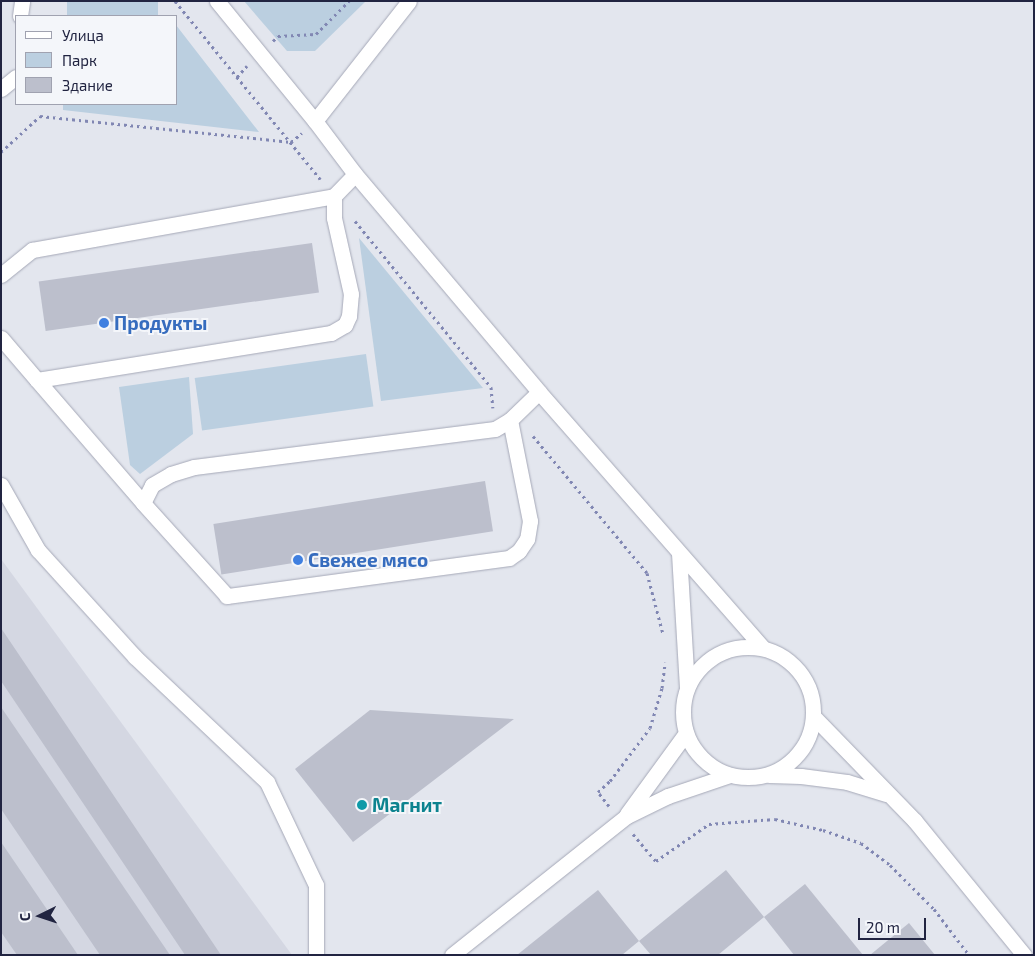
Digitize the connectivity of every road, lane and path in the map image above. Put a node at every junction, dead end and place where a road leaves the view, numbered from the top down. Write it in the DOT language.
graph roads {
  1 [pos="22,1"];
  2 [pos="174,1"];
  3 [pos="217,1"];
  4 [pos="349,1"];
  5 [pos="409,1"];
  6 [pos="20,15"];
  7 [pos="260,54"];
  8 [pos="237,77"];
  9 [pos="15,78"];
  10 [pos="1,89"];
  11 [pos="315,121"];
  12 [pos="290,142"];
  13 [pos="1,152"];
  14 [pos="355,174"];
  15 [pos="334,196"];
  16 [pos="1,275"];
  17 [pos="1,338"];
  18 [pos="37,380"];
  19 [pos="539,392"];
  20 [pos="510,420"];
  21 [pos="1,485"];
  22 [pos="143,503"];
  23 [pos="679,553"];
  24 [pos="665,641"];
  25 [pos="762,647"];
  26 [pos="665,655"];
  27 [pos="687,687"];
  28 [pos="813,716"];
  29 [pos="686,732"];
  30 [pos="765,774"];
  31 [pos="730,775"];
  32 [pos="887,794"];
  33 [pos="624,818"];
  34 [pos="316,955"];
  35 [pos="452,955"];
  36 [pos="969,955"];
  37 [pos="1024,955"];
  1 -- 6 [label="street"];
  2 -- 8 [label="path"];
  3 -- 7 [label="street"];
  4 -- 7 [label="path"];
  5 -- 11 [label="street"];
  7 -- 8 [label="path"];
  7 -- 11 [label="street"];
  8 -- 12 [label="path"];
  9 -- 10 [label="street"];
  11 -- 12 [label="path"];
  11 -- 14 [label="street"];
  12 -- 13 [label="path"];
  12 -- 15 [label="path"];
  14 -- 15 [label="street"];
  14 -- 19 [label="street"];
  15 -- 16 [label="street"];
  15 -- 18 [label="street"];
  15 -- 20 [label="path"];
  17 -- 18 [label="street"];
  18 -- 22 [label="street"];
  19 -- 20 [label="street"];
  19 -- 23 [label="street"];
  20 -- 22 [label="street"];
  20 -- 22 [label="street"];
  20 -- 24 [label="path"];
  21 -- 34 [label="street"];
  23 -- 25 [label="street"];
  23 -- 27 [label="street"];
  25 -- 27 [label="street"];
  25 -- 28 [label="street"];
  26 -- 33 [label="path"];
  27 -- 29 [label="street"];
  28 -- 30 [label="street"];
  28 -- 32 [label="street"];
  29 -- 31 [label="street"];
  29 -- 33 [label="street"];
  30 -- 31 [label="street"];
  30 -- 32 [label="street"];
  31 -- 33 [label="street"];
  32 -- 37 [label="street"];
  33 -- 35 [label="street"];
  33 -- 36 [label="path"];
}
